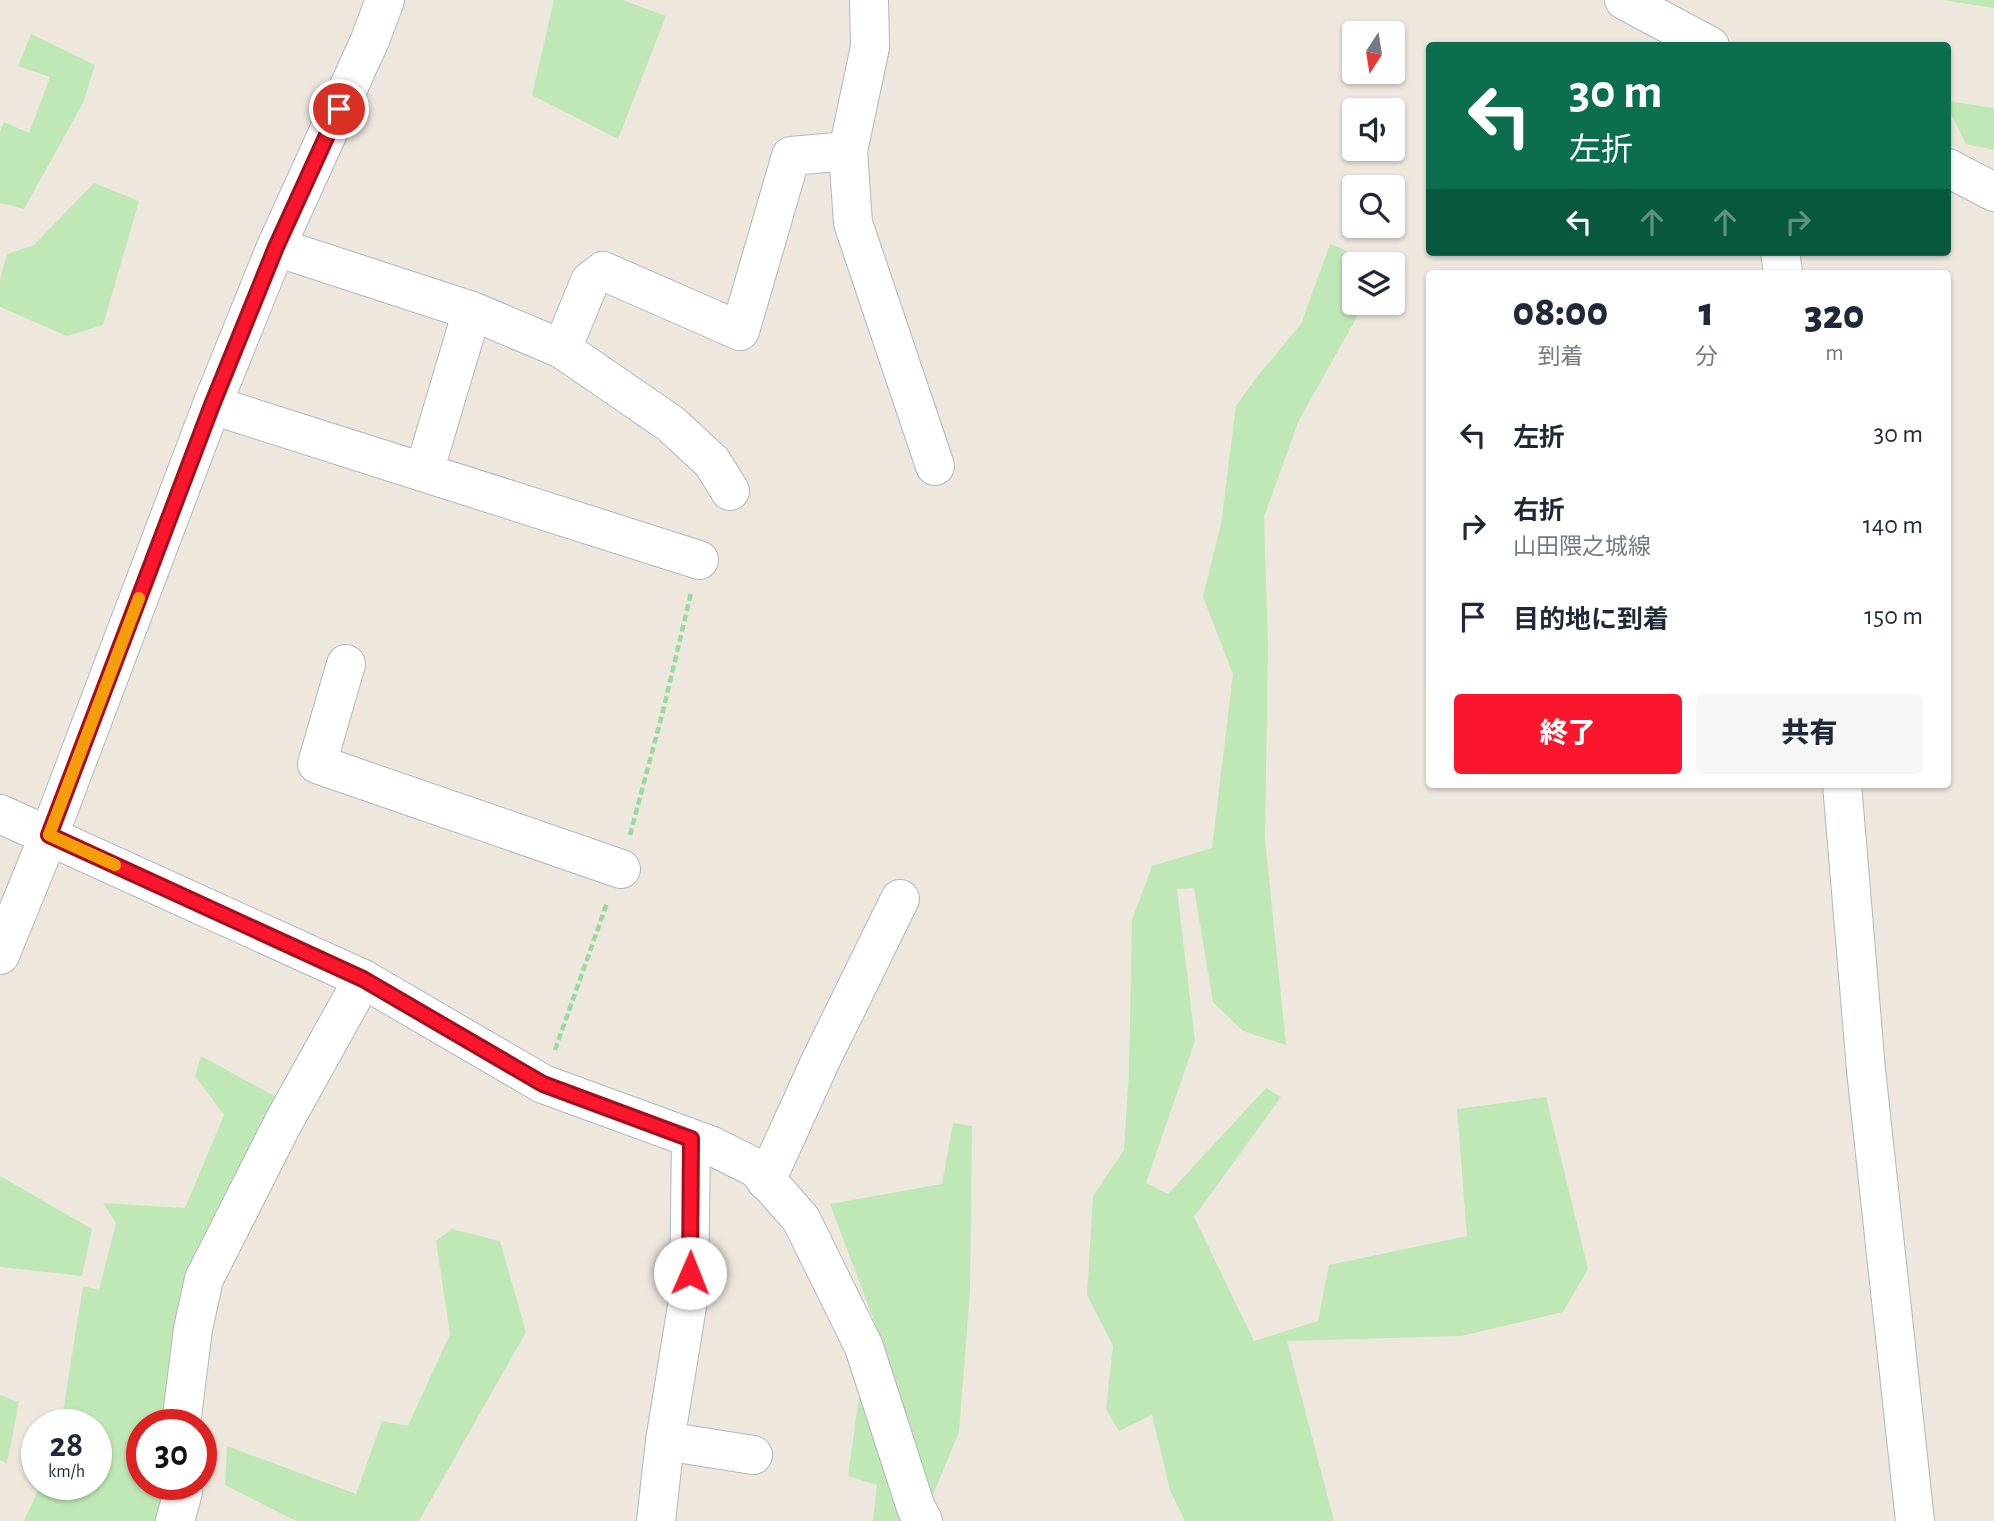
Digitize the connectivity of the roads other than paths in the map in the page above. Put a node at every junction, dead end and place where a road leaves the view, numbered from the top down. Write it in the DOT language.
graph roads {
  1 [pos="385,0"];
  2 [pos="869,0"];
  3 [pos="1624,0"];
  4 [pos="1703,42"];
  5 [pos="848,151"];
  6 [pos="1951,170"];
  7 [pos="1994,192"];
  8 [pos="276,247"];
  9 [pos="472,311"];
  10 [pos="562,349"];
  11 [pos="212,405"];
  12 [pos="935,466"];
  13 [pos="425,472"];
  14 [pos="730,491"];
  15 [pos="699,560"];
  16 [pos="345,664"];
  17 [pos="1842,788"];
  18 [pos="0,814"];
  19 [pos="49,835"];
  20 [pos="621,869"];
  21 [pos="900,899"];
  22 [pos="0,956"];
  23 [pos="363,979"];
  24 [pos="691,1139"];
  25 [pos="766,1181"];
  26 [pos="183,1409"];
  27 [pos="665,1441"];
  28 [pos="753,1455"];
  29 [pos="181,1500"];
  30 [pos="175,1521"];
  31 [pos="656,1521"];
  32 [pos="923,1521"];
  33 [pos="1915,1521"];
  1 -- 8 [label="street"];
  2 -- 5 [label="street"];
  3 -- 4 [label="street"];
  5 -- 10 [label="street"];
  5 -- 12 [label="street"];
  6 -- 7 [label="street"];
  8 -- 9 [label="street"];
  8 -- 11 [label="street"];
  9 -- 10 [label="street"];
  9 -- 13 [label="street"];
  10 -- 14 [label="street"];
  11 -- 13 [label="street"];
  11 -- 19 [label="street"];
  13 -- 15 [label="street"];
  16 -- 20 [label="street"];
  17 -- 33 [label="street"];
  18 -- 19 [label="street"];
  19 -- 22 [label="street"];
  19 -- 23 [label="street"];
  21 -- 25 [label="street"];
  23 -- 24 [label="street"];
  23 -- 26 [label="street"];
  24 -- 25 [label="street"];
  24 -- 27 [label="street"];
  25 -- 32 [label="street"];
  27 -- 28 [label="street"];
  27 -- 31 [label="street"];
  29 -- 30 [label="street"];
}
